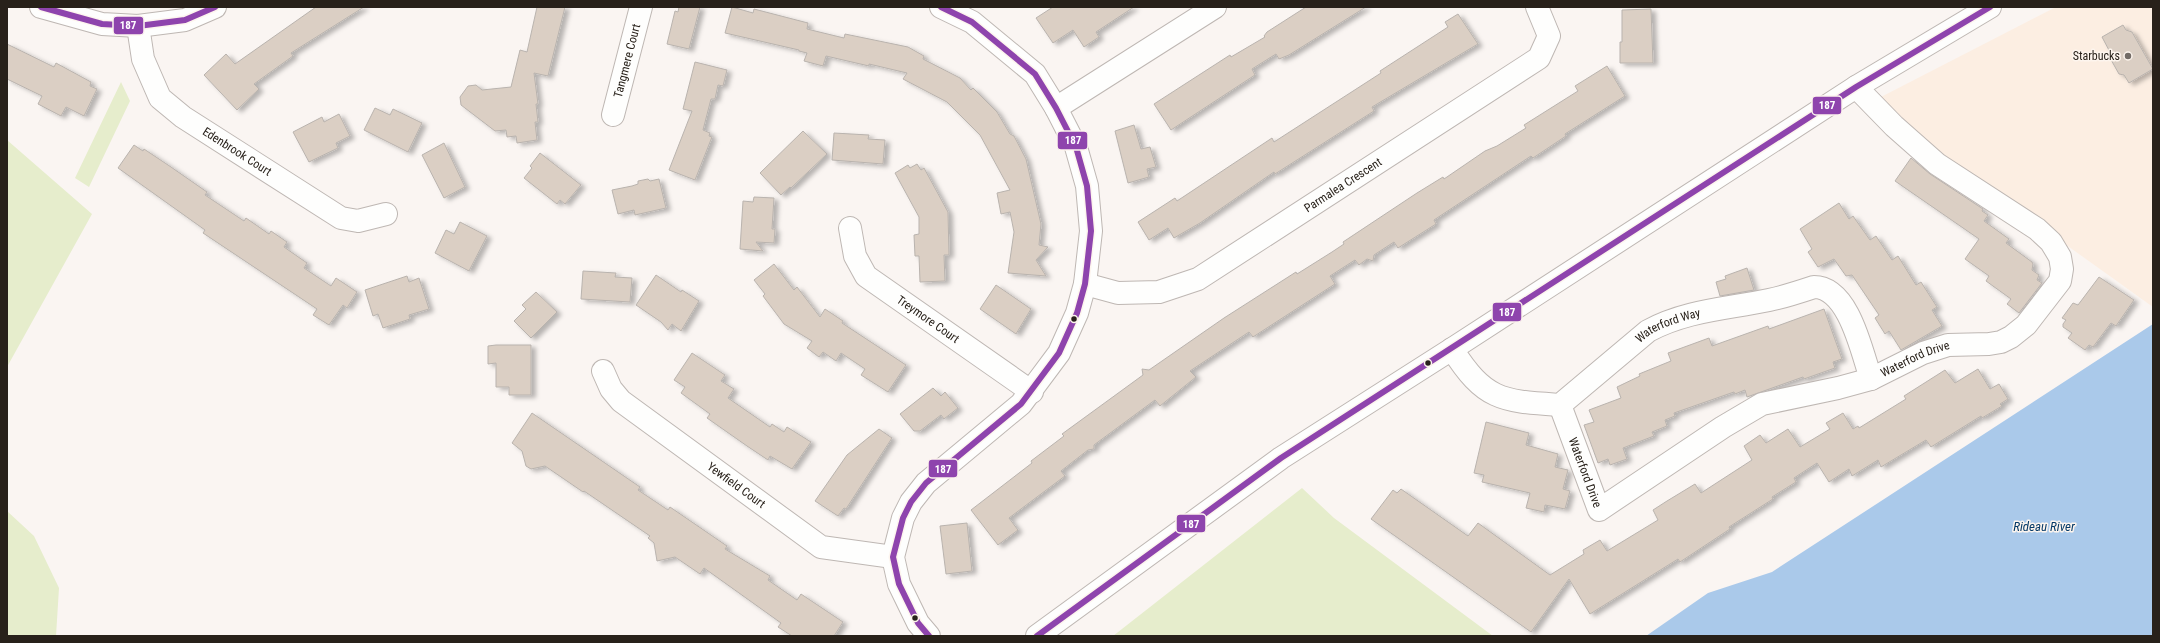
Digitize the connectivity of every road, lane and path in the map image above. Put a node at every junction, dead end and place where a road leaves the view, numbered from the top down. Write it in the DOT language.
graph roads {
  1 [pos="41,7"];
  2 [pos="215,7"];
  3 [pos="641,7"];
  4 [pos="941,7"];
  5 [pos="1215,7"];
  6 [pos="1537,7"];
  7 [pos="1990,7"];
  8 [pos="138,26"];
  9 [pos="1856,87"];
  10 [pos="1056,108"];
  11 [pos="613,115"];
  12 [pos="386,214"];
  13 [pos="850,228"];
  14 [pos="1085,284"];
  15 [pos="1452,349"];
  16 [pos="603,371"];
  17 [pos="1871,379"];
  18 [pos="1032,392"];
  19 [pos="1560,405"];
  20 [pos="893,557"];
  21 [pos="930,636"];
  22 [pos="1037,636"];
  1 -- 8 [label="street"];
  2 -- 8 [label="street"];
  3 -- 11 [label="street, Tangmere Court"];
  4 -- 10 [label="street"];
  5 -- 10 [label="street"];
  6 -- 14 [label="street, Parmalea Crescent"];
  7 -- 9 [label="street"];
  8 -- 12 [label="street, Edenbrook Court"];
  9 -- 15 [label="street"];
  9 -- 17 [label="street, Waterford Drive"];
  10 -- 14 [label="street"];
  13 -- 18 [label="street, Treymore Court"];
  14 -- 18 [label="street"];
  15 -- 19 [label="street"];
  15 -- 22 [label="street"];
  16 -- 20 [label="street, Yewfield Court"];
  17 -- 19 [label="street, Waterford Way"];
  17 -- 19 [label="street, Waterford Drive"];
  18 -- 20 [label="street"];
  20 -- 21 [label="street"];
}
